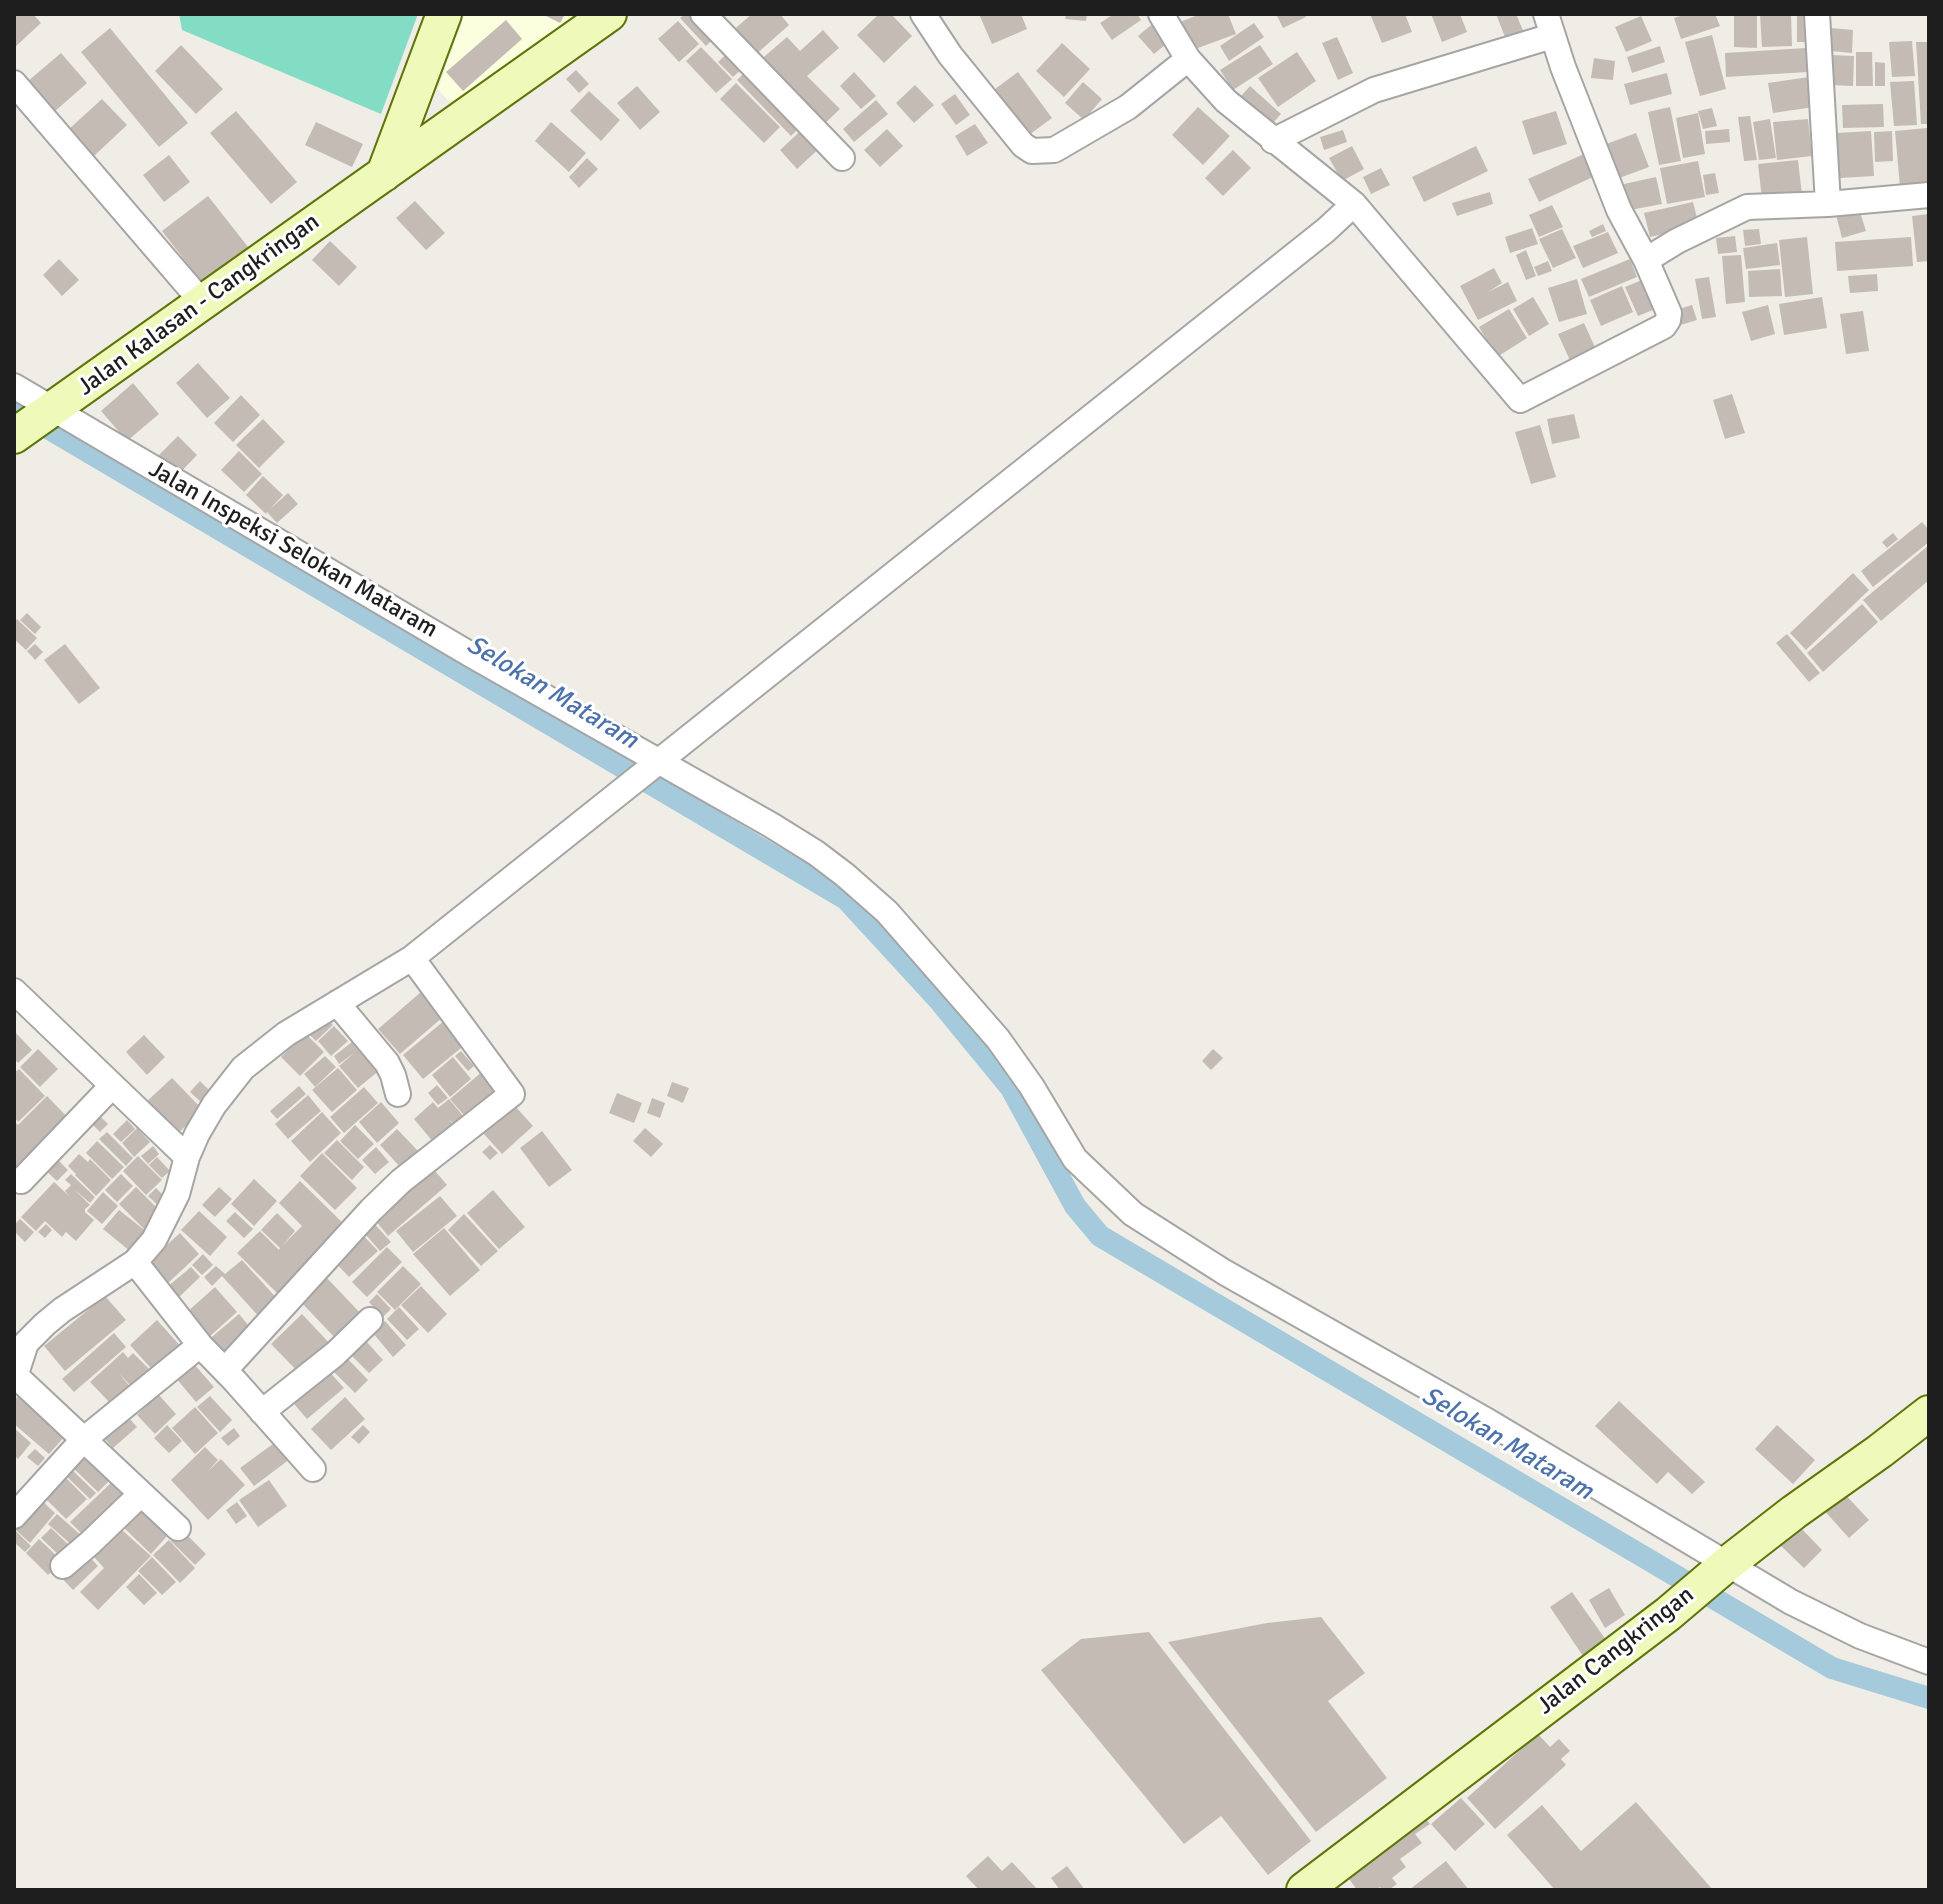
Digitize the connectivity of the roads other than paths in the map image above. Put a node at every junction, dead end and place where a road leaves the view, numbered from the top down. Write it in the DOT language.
graph roads {
  1 [pos="444,14"];
  2 [pos="609,14"];
  3 [pos="703,14"];
  4 [pos="923,14"];
  5 [pos="1161,14"];
  6 [pos="1817,14"];
  7 [pos="1549,25"];
  8 [pos="1188,59"];
  9 [pos="14,83"];
  10 [pos="1273,141"];
  11 [pos="842,158"];
  12 [pos="384,174"];
  13 [pos="1929,195"];
  14 [pos="1354,204"];
  15 [pos="1828,204"];
  16 [pos="1646,260"];
  17 [pos="202,302"];
  18 [pos="14,386"];
  19 [pos="32,424"];
  20 [pos="651,767"];
  21 [pos="412,958"];
  22 [pos="14,991"];
  23 [pos="337,1003"];
  24 [pos="112,1086"];
  25 [pos="398,1094"];
  26 [pos="187,1157"];
  27 [pos="21,1181"];
  28 [pos="135,1262"];
  29 [pos="370,1320"];
  30 [pos="20,1337"];
  31 [pos="200,1345"];
  32 [pos="225,1370"];
  33 [pos="15,1378"];
  34 [pos="262,1412"];
  35 [pos="1929,1413"];
  36 [pos="83,1440"];
  37 [pos="313,1469"];
  38 [pos="141,1494"];
  39 [pos="14,1516"];
  40 [pos="178,1528"];
  41 [pos="63,1566"];
  42 [pos="1722,1568"];
  43 [pos="1929,1662"];
  44 [pos="1304,1890"];
  1 -- 12 [label="main road"];
  2 -- 12 [label="main road, Jalan Kalasan - Cangkringan"];
  3 -- 11 [label="street"];
  4 -- 8 [label="street"];
  5 -- 8 [label="street"];
  6 -- 15 [label="street"];
  7 -- 10 [label="street"];
  7 -- 16 [label="street"];
  8 -- 10 [label="street"];
  9 -- 17 [label="street"];
  10 -- 14 [label="street"];
  12 -- 17 [label="main road, Jalan Kalasan - Cangkringan"];
  13 -- 15 [label="street"];
  14 -- 16 [label="street"];
  14 -- 20 [label="street"];
  15 -- 16 [label="street"];
  17 -- 19 [label="main road, Jalan Kalasan - Cangkringan"];
  18 -- 19 [label="street, Jalan Inspeksi Selokan Mataram"];
  19 -- 20 [label="street, Jalan Inspeksi Selokan Mataram"];
  20 -- 21 [label="street"];
  20 -- 42 [label="street, Jalan Inspeksi Selokan Mataram"];
  21 -- 23 [label="street"];
  21 -- 32 [label="street"];
  22 -- 24 [label="street"];
  23 -- 25 [label="street"];
  23 -- 26 [label="street"];
  24 -- 26 [label="street"];
  24 -- 27 [label="street"];
  26 -- 28 [label="street"];
  28 -- 30 [label="street"];
  28 -- 31 [label="street"];
  29 -- 34 [label="street"];
  30 -- 33 [label="street"];
  31 -- 32 [label="street"];
  31 -- 36 [label="street"];
  32 -- 34 [label="street"];
  33 -- 36 [label="street"];
  34 -- 37 [label="street"];
  35 -- 42 [label="main road, Jalan Cangkringan"];
  36 -- 38 [label="street"];
  36 -- 39 [label="street"];
  38 -- 40 [label="street"];
  38 -- 41 [label="street"];
  42 -- 43 [label="street, Jalan Inspeksi Selokan Mataram"];
  42 -- 44 [label="main road, Jalan Cangkringan"];
}
